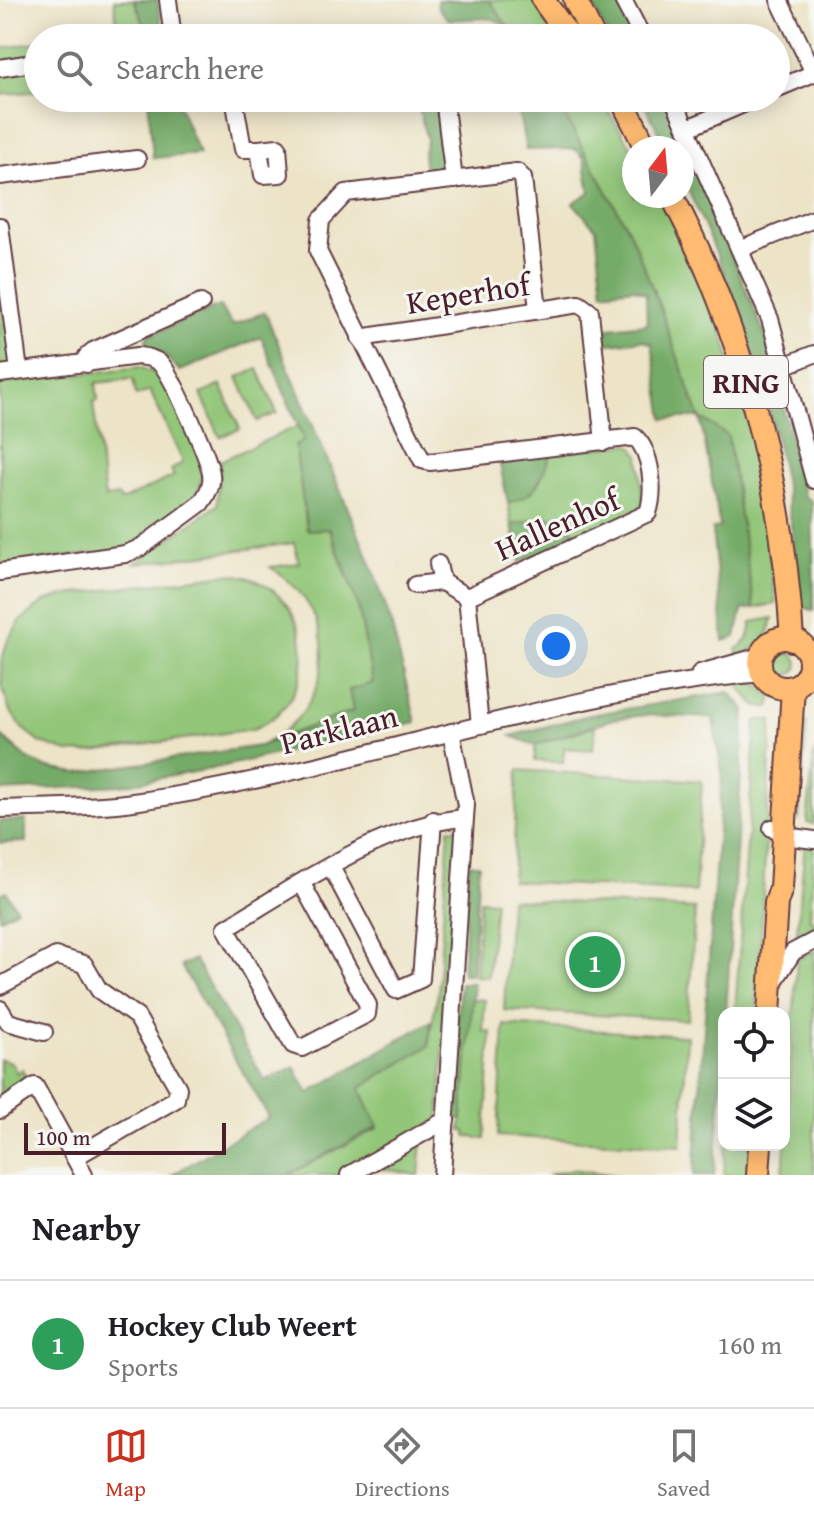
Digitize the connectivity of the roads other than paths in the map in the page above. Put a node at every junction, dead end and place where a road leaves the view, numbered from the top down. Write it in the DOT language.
graph roads {
  1 [pos="168,0"];
  2 [pos="543,0"];
  3 [pos="575,0"];
  4 [pos="623,0"];
  5 [pos="779,0"];
  6 [pos="171,24"];
  7 [pos="560,24"];
  8 [pos="587,24"];
  9 [pos="636,24"];
  10 [pos="24,64"];
  11 [pos="0,68"];
  12 [pos="814,73"];
  13 [pos="790,83"];
  14 [pos="236,112"];
  15 [pos="446,112"];
  16 [pos="626,112"];
  17 [pos="680,112"];
  18 [pos="725,112"];
  19 [pos="688,128"];
  20 [pos="639,136"];
  21 [pos="259,149"];
  22 [pos="137,159"];
  23 [pos="0,176"];
  24 [pos="454,180"];
  25 [pos="677,208"];
  26 [pos="814,219"];
  27 [pos="0,226"];
  28 [pos="742,248"];
  29 [pos="201,303"];
  30 [pos="538,309"];
  31 [pos="360,338"];
  32 [pos="814,354"];
  33 [pos="87,364"];
  34 [pos="784,366"];
  35 [pos="19,371"];
  36 [pos="0,374"];
  37 [pos="604,442"];
  38 [pos="814,480"];
  39 [pos="438,564"];
  40 [pos="0,572"];
  41 [pos="442,582"];
  42 [pos="415,585"];
  43 [pos="467,597"];
  44 [pos="802,654"];
  45 [pos="774,676"];
  46 [pos="480,725"];
  47 [pos="451,732"];
  48 [pos="0,809"];
  49 [pos="465,818"];
  50 [pos="433,820"];
  51 [pos="796,832"];
  52 [pos="331,867"];
  53 [pos="301,882"];
  54 [pos="814,941"];
  55 [pos="0,986"];
  56 [pos="770,987"];
  57 [pos="769,1007"];
  58 [pos="0,1009"];
  59 [pos="44,1032"];
  60 [pos="0,1110"];
  61 [pos="446,1120"];
  62 [pos="760,1151"];
  63 [pos="75,1157"];
  64 [pos="84,1175"];
  65 [pos="349,1175"];
  66 [pos="442,1175"];
  67 [pos="758,1175"];
  1 -- 6 [label="street"];
  2 -- 7 [label="main road"];
  3 -- 8 [label="main road"];
  4 -- 9 [label="street"];
  5 -- 12 [label="street"];
  10 -- 11 [label="street"];
  12 -- 13 [label="street"];
  14 -- 21 [label="street"];
  15 -- 24 [label="street"];
  16 -- 20 [label="main road"];
  17 -- 19 [label="street"];
  18 -- 19 [label="street"];
  19 -- 28 [label="street"];
  22 -- 23 [label="street"];
  24 -- 30 [label="street"];
  24 -- 31 [label="street"];
  25 -- 44 [label="main road, RING"];
  26 -- 28 [label="street"];
  27 -- 35 [label="street"];
  28 -- 34 [label="street"];
  29 -- 33 [label="street"];
  30 -- 31 [label="street, Keperhof"];
  30 -- 37 [label="street, Keperhof"];
  31 -- 37 [label="street, Hallenhof"];
  32 -- 34 [label="street"];
  33 -- 35 [label="street"];
  33 -- 40 [label="street"];
  34 -- 38 [label="street"];
  35 -- 36 [label="street"];
  37 -- 43 [label="street, Hallenhof"];
  39 -- 41 [label="street"];
  41 -- 42 [label="street"];
  41 -- 43 [label="street"];
  43 -- 46 [label="street, Hallenhof"];
  44 -- 45 [label="main road"];
  44 -- 45 [label="main road"];
  45 -- 46 [label="street, Parklaan"];
  45 -- 51 [label="main road"];
  46 -- 47 [label="street, Parklaan"];
  47 -- 48 [label="street, Parklaan"];
  47 -- 49 [label="street"];
  49 -- 50 [label="street"];
  49 -- 61 [label="street"];
  50 -- 52 [label="street"];
  50 -- 52 [label="street"];
  51 -- 56 [label="main road"];
  52 -- 53 [label="street"];
  53 -- 53 [label="street"];
  54 -- 56 [label="street"];
  55 -- 63 [label="street"];
  56 -- 57 [label="main road"];
  58 -- 59 [label="street"];
  60 -- 63 [label="street"];
  61 -- 65 [label="street"];
  61 -- 66 [label="street"];
  62 -- 67 [label="main road"];
  63 -- 64 [label="street"];
}
